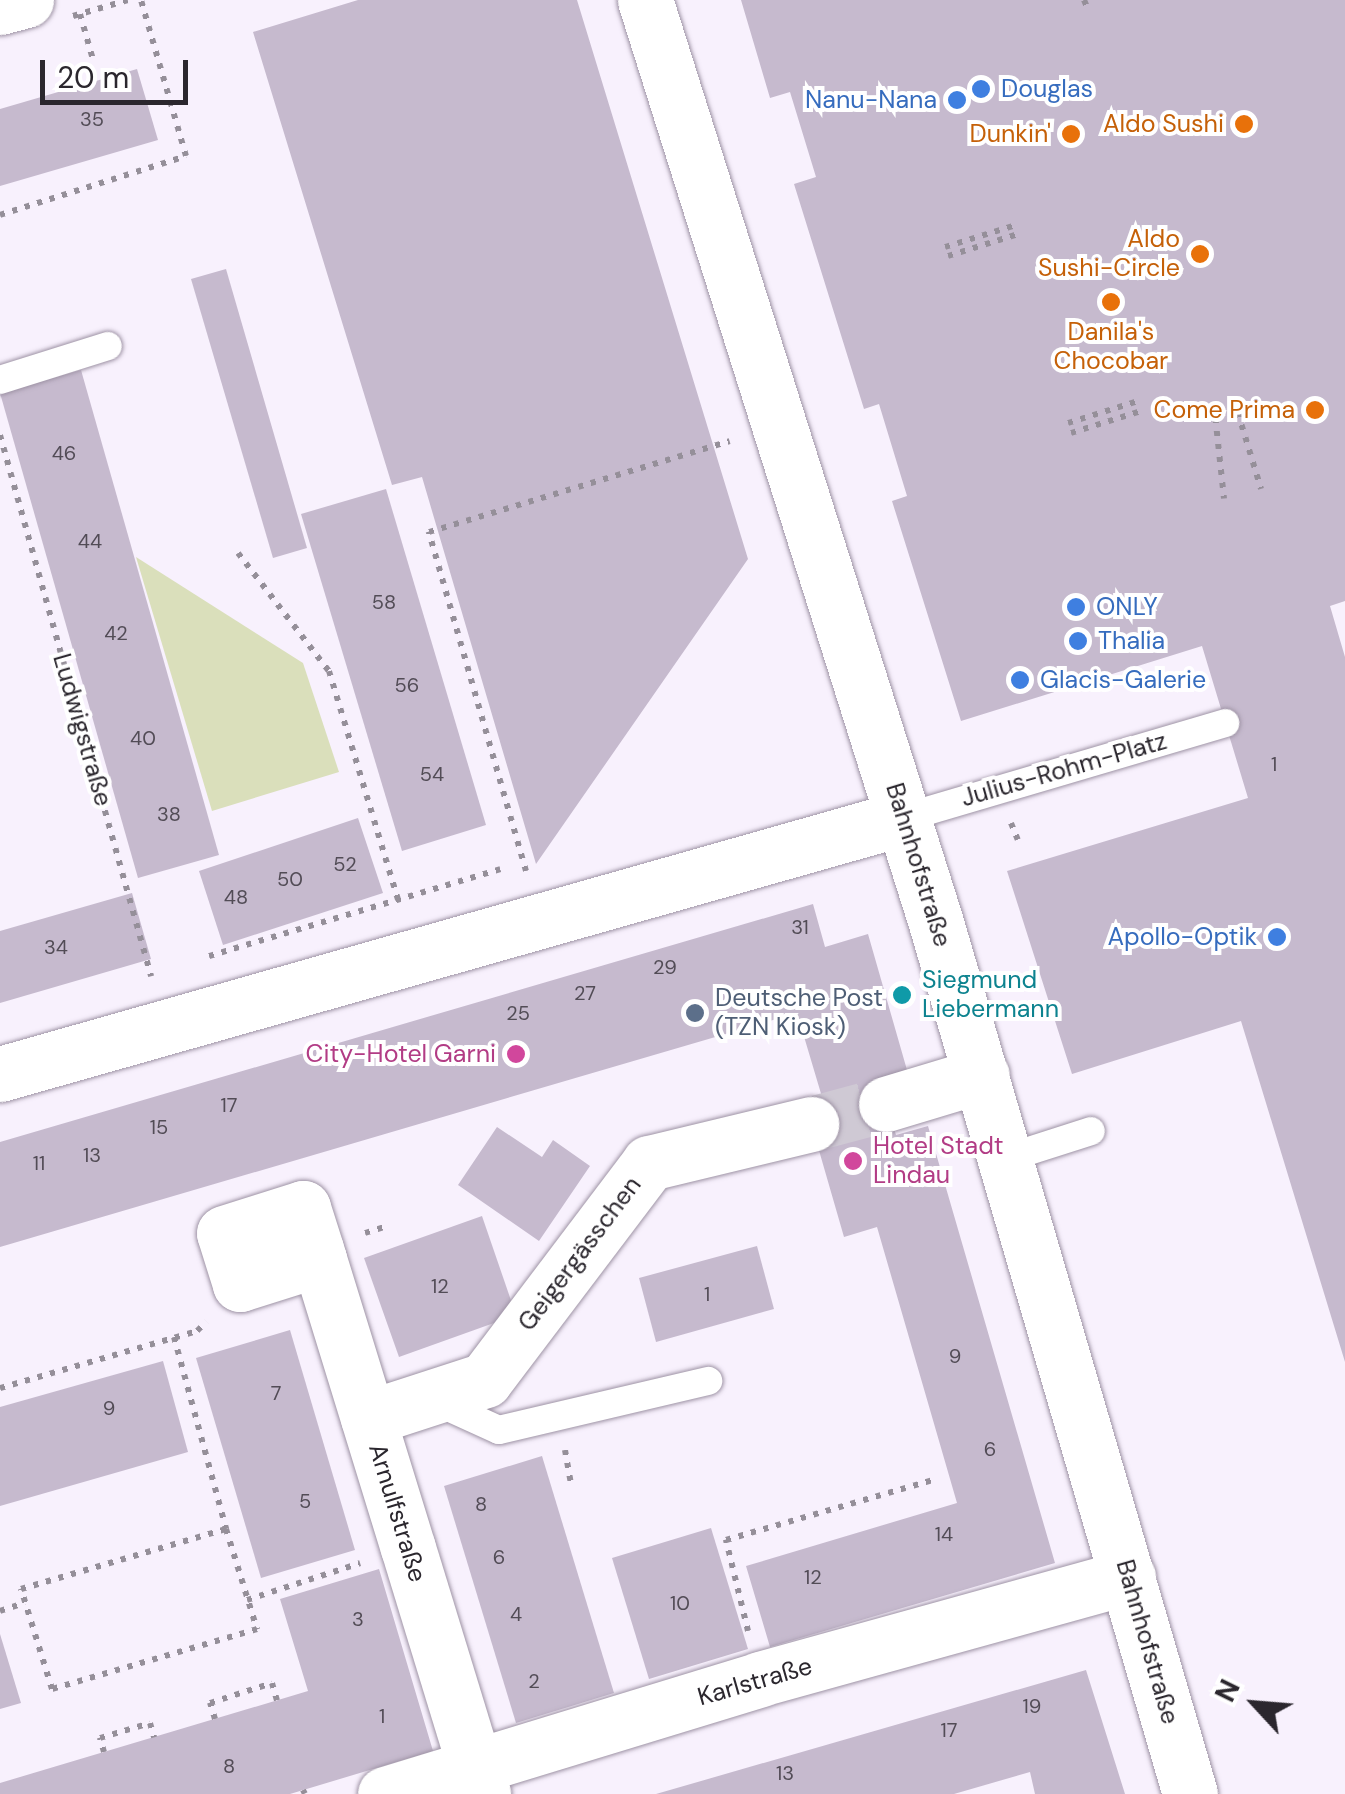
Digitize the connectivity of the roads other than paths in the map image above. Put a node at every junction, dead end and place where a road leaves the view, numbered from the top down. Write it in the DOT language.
graph roads {
  1 [pos="26,0"];
  2 [pos="645,0"];
  3 [pos="0,8"];
  4 [pos="108,346"];
  5 [pos="0,380"];
  6 [pos="1226,723"];
  7 [pos="903,818"];
  8 [pos="0,1074"];
  9 [pos="982,1076"];
  10 [pos="886,1104"];
  11 [pos="812,1124"];
  12 [pos="1091,1132"];
  13 [pos="1007,1158"];
  14 [pos="240,1284"];
  15 [pos="708,1381"];
  16 [pos="429,1398"];
  17 [pos="368,1418"];
  18 [pos="1128,1577"];
  19 [pos="479,1780"];
  20 [pos="385,1794"];
  21 [pos="1190,1794"];
  1 -- 3 [label="street"];
  2 -- 7 [label="street, Bahnhofstraße"];
  4 -- 5 [label="lane"];
  6 -- 7 [label="lane, Julius-Rohm-Platz"];
  7 -- 8 [label="street"];
  7 -- 9 [label="street, Bahnhofstraße"];
  9 -- 10 [label="street"];
  9 -- 13 [label="street, Bahnhofstraße"];
  11 -- 16 [label="street, Geigergässchen"];
  12 -- 13 [label="lane"];
  13 -- 18 [label="street, Bahnhofstraße"];
  14 -- 17 [label="street, Arnulfstraße"];
  15 -- 16 [label="lane"];
  16 -- 17 [label="street, Geigergässchen"];
  17 -- 19 [label="street, Arnulfstraße"];
  18 -- 19 [label="street, Karlstraße"];
  18 -- 21 [label="street, Bahnhofstraße"];
  19 -- 20 [label="street, Karlstraße"];
}
